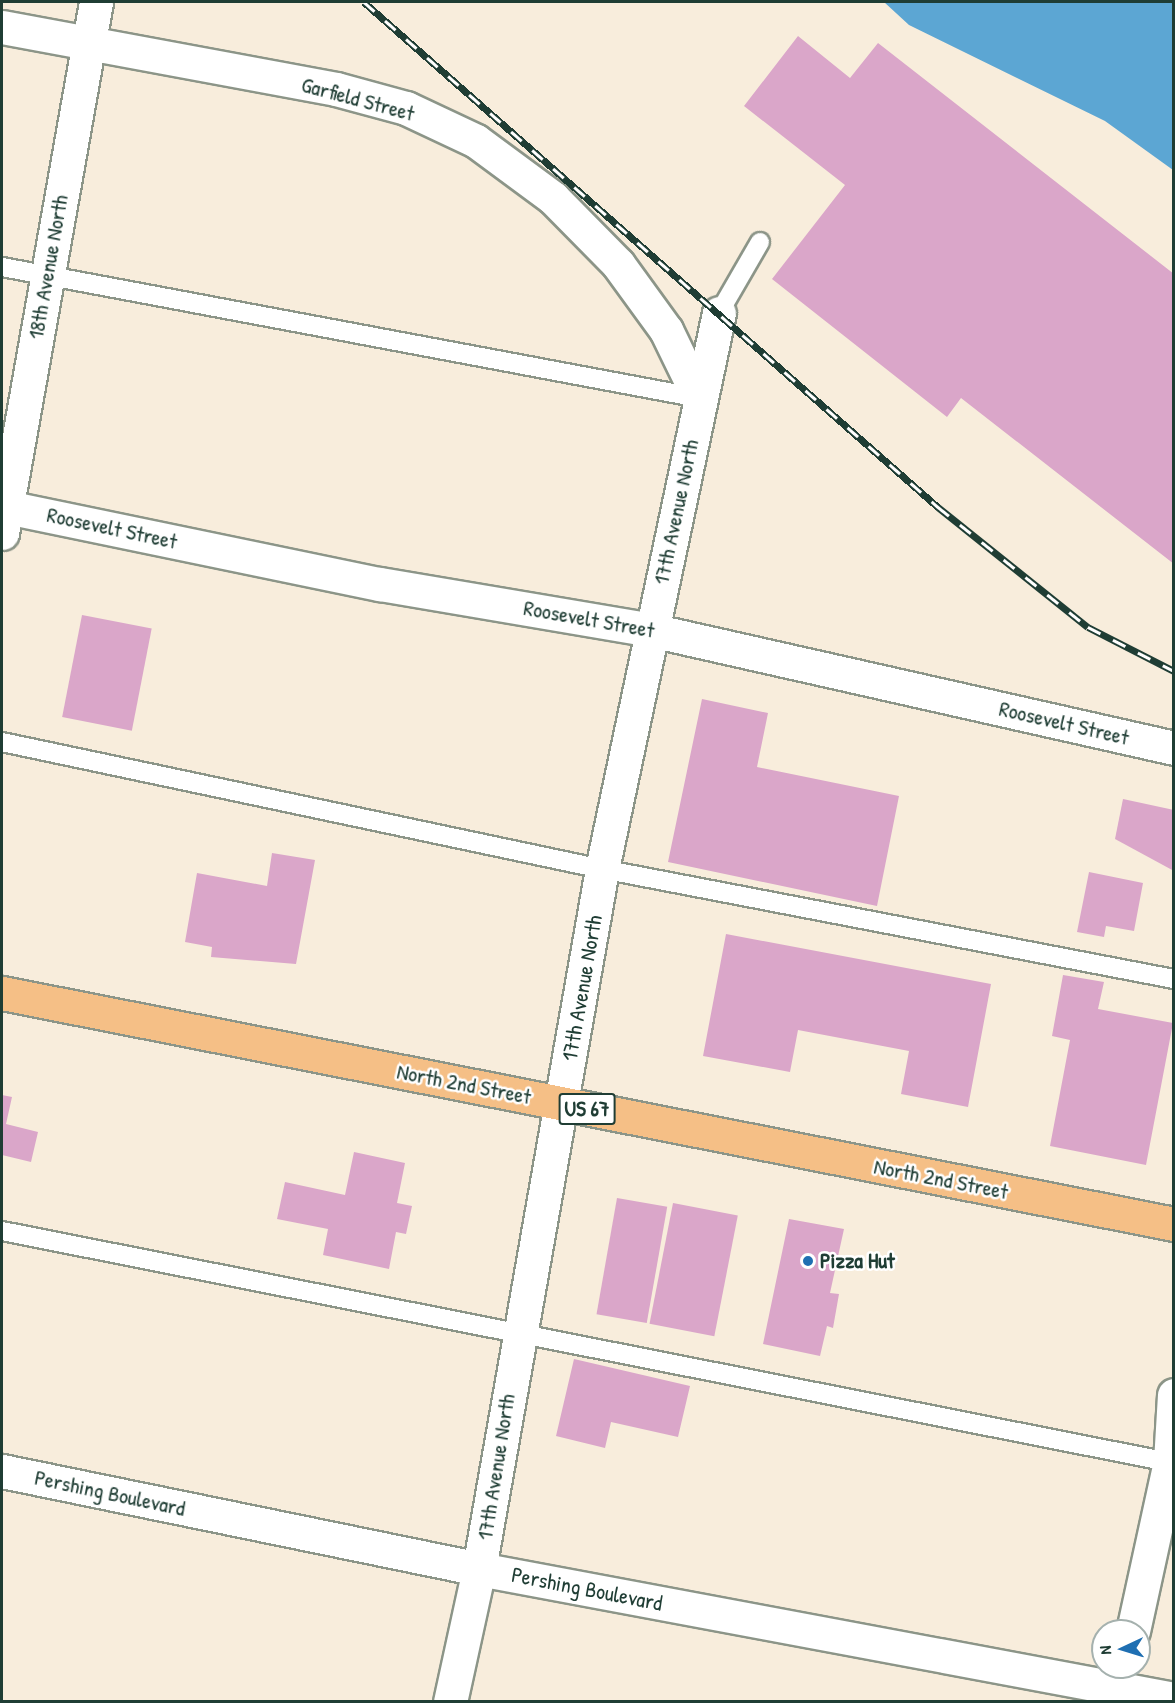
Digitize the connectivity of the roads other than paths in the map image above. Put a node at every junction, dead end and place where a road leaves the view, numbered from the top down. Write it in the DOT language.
graph roads {
  1 [pos="96,2"];
  2 [pos="2,27"];
  3 [pos="86,44"];
  4 [pos="760,242"];
  5 [pos="2,267"];
  6 [pos="46,276"];
  7 [pos="719,313"];
  8 [pos="699,398"];
  9 [pos="3,515"];
  10 [pos="651,630"];
  11 [pos="2,742"];
  12 [pos="1173,748"];
  13 [pos="602,868"];
  14 [pos="1173,979"];
  15 [pos="2,993"];
  16 [pos="562,1104"];
  17 [pos="1173,1224"];
  18 [pos="2,1230"];
  19 [pos="518,1332"];
  20 [pos="1173,1395"];
  21 [pos="1172,1462"];
  22 [pos="2,1471"];
  23 [pos="479,1569"];
  24 [pos="1136,1619"];
  25 [pos="1121,1686"];
  26 [pos="1173,1700"];
  27 [pos="450,1701"];
  1 -- 3 [label="street, 18th Avenue North"];
  2 -- 3 [label="street, Garfield Street"];
  3 -- 6 [label="street, 18th Avenue North"];
  3 -- 8 [label="street, Garfield Street"];
  4 -- 7 [label="lane"];
  5 -- 6 [label="lane"];
  6 -- 8 [label="lane"];
  6 -- 9 [label="street, 18th Avenue North"];
  7 -- 8 [label="street, 17th Avenue North"];
  8 -- 10 [label="street, 17th Avenue North"];
  9 -- 10 [label="street, Roosevelt Street"];
  10 -- 12 [label="street, Roosevelt Street"];
  10 -- 13 [label="street, 17th Avenue North"];
  11 -- 13 [label="lane"];
  13 -- 14 [label="lane"];
  13 -- 16 [label="street, 17th Avenue North"];
  15 -- 16 [label="main road, North 2nd Street / US 67"];
  16 -- 17 [label="main road, North 2nd Street / US 67"];
  16 -- 19 [label="street, 17th Avenue North"];
  18 -- 19 [label="lane"];
  19 -- 21 [label="lane"];
  19 -- 23 [label="street, 17th Avenue North"];
  20 -- 21 [label="street"];
  21 -- 24 [label="street"];
  22 -- 23 [label="street, Pershing Boulevard"];
  23 -- 25 [label="street, Pershing Boulevard"];
  23 -- 27 [label="street, 17th Avenue North"];
  25 -- 26 [label="street, Pershing Boulevard"];
}
